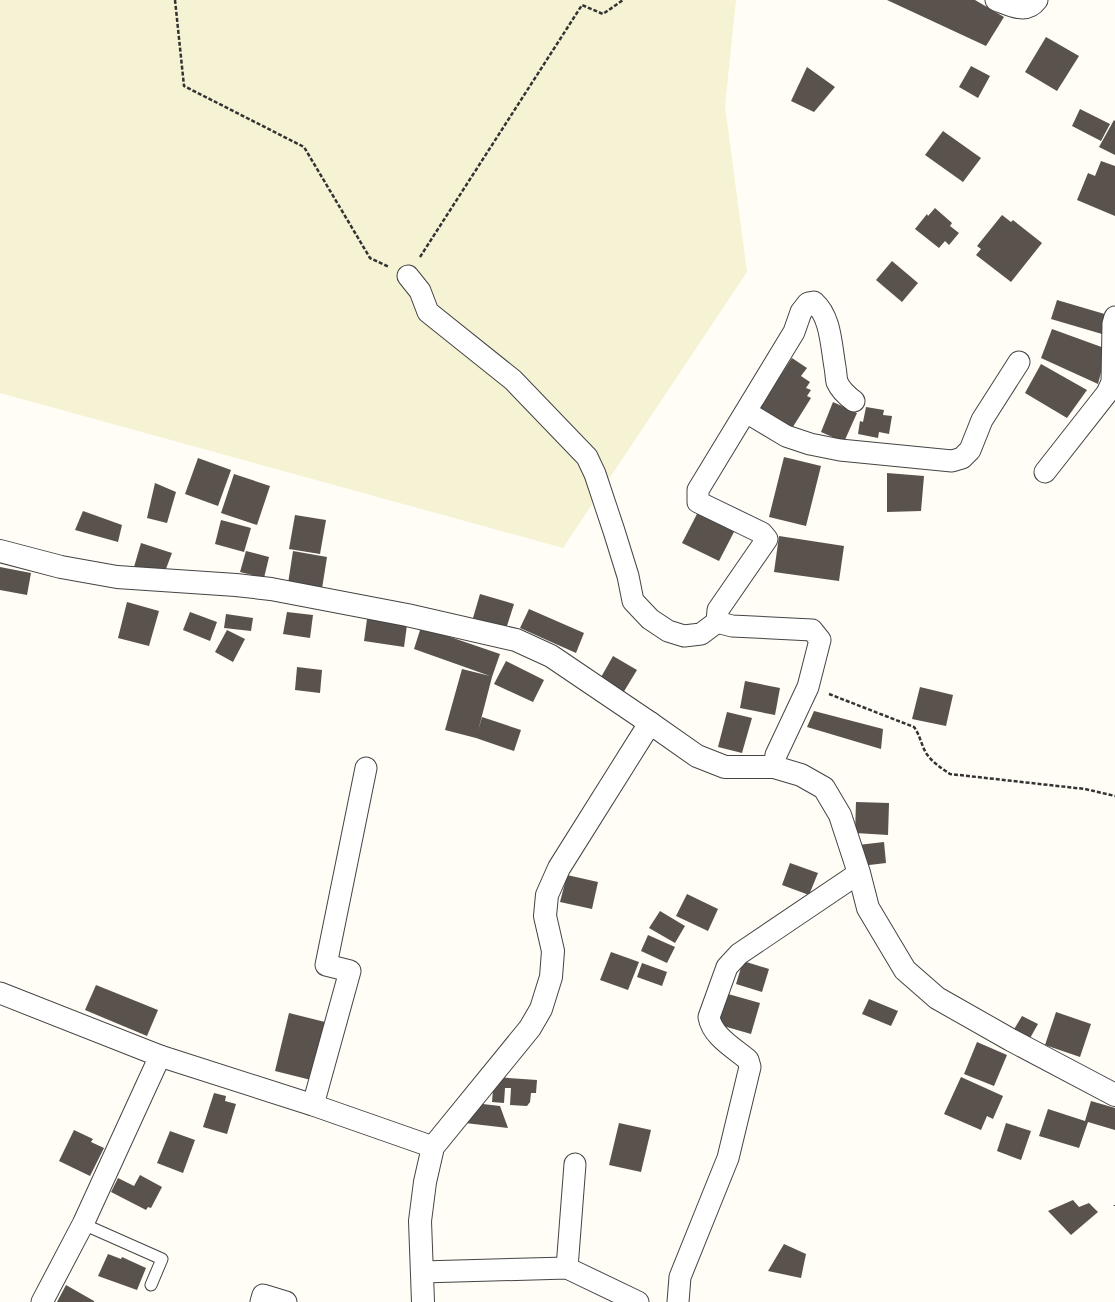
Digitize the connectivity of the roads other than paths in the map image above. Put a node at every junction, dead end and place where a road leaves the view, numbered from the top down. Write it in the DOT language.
graph roads {
  1 [pos="996,0"];
  2 [pos="1037,0"];
  3 [pos="408,276"];
  4 [pos="1115,317"];
  5 [pos="1019,362"];
  6 [pos="854,401"];
  7 [pos="746,412"];
  8 [pos="1045,472"];
  9 [pos="0,551"];
  10 [pos="717,622"];
  11 [pos="650,723"];
  12 [pos="774,767"];
  13 [pos="366,768"];
  14 [pos="859,873"];
  15 [pos="0,993"];
  16 [pos="160,1056"];
  17 [pos="1115,1096"];
  18 [pos="313,1105"];
  19 [pos="433,1148"];
  20 [pos="575,1164"];
  21 [pos="83,1224"];
  22 [pos="567,1268"];
  23 [pos="422,1272"];
  24 [pos="151,1285"];
  25 [pos="42,1302"];
  26 [pos="261,1302"];
  27 [pos="286,1302"];
  28 [pos="423,1302"];
  29 [pos="638,1302"];
  30 [pos="678,1302"];
  1 -- 2 [label="street"];
  3 -- 10 [label="street"];
  4 -- 8 [label="street"];
  5 -- 7 [label="street"];
  6 -- 7 [label="street"];
  7 -- 10 [label="street"];
  9 -- 11 [label="street"];
  10 -- 12 [label="street"];
  11 -- 12 [label="street"];
  11 -- 19 [label="street"];
  12 -- 14 [label="street"];
  13 -- 18 [label="street"];
  14 -- 17 [label="street"];
  14 -- 30 [label="street"];
  15 -- 16 [label="street"];
  16 -- 18 [label="street"];
  16 -- 21 [label="street"];
  18 -- 19 [label="street"];
  19 -- 23 [label="street"];
  20 -- 22 [label="street"];
  21 -- 24 [label="lane"];
  21 -- 25 [label="street"];
  22 -- 23 [label="street"];
  22 -- 29 [label="street"];
  23 -- 28 [label="street"];
  26 -- 27 [label="street"];
}
